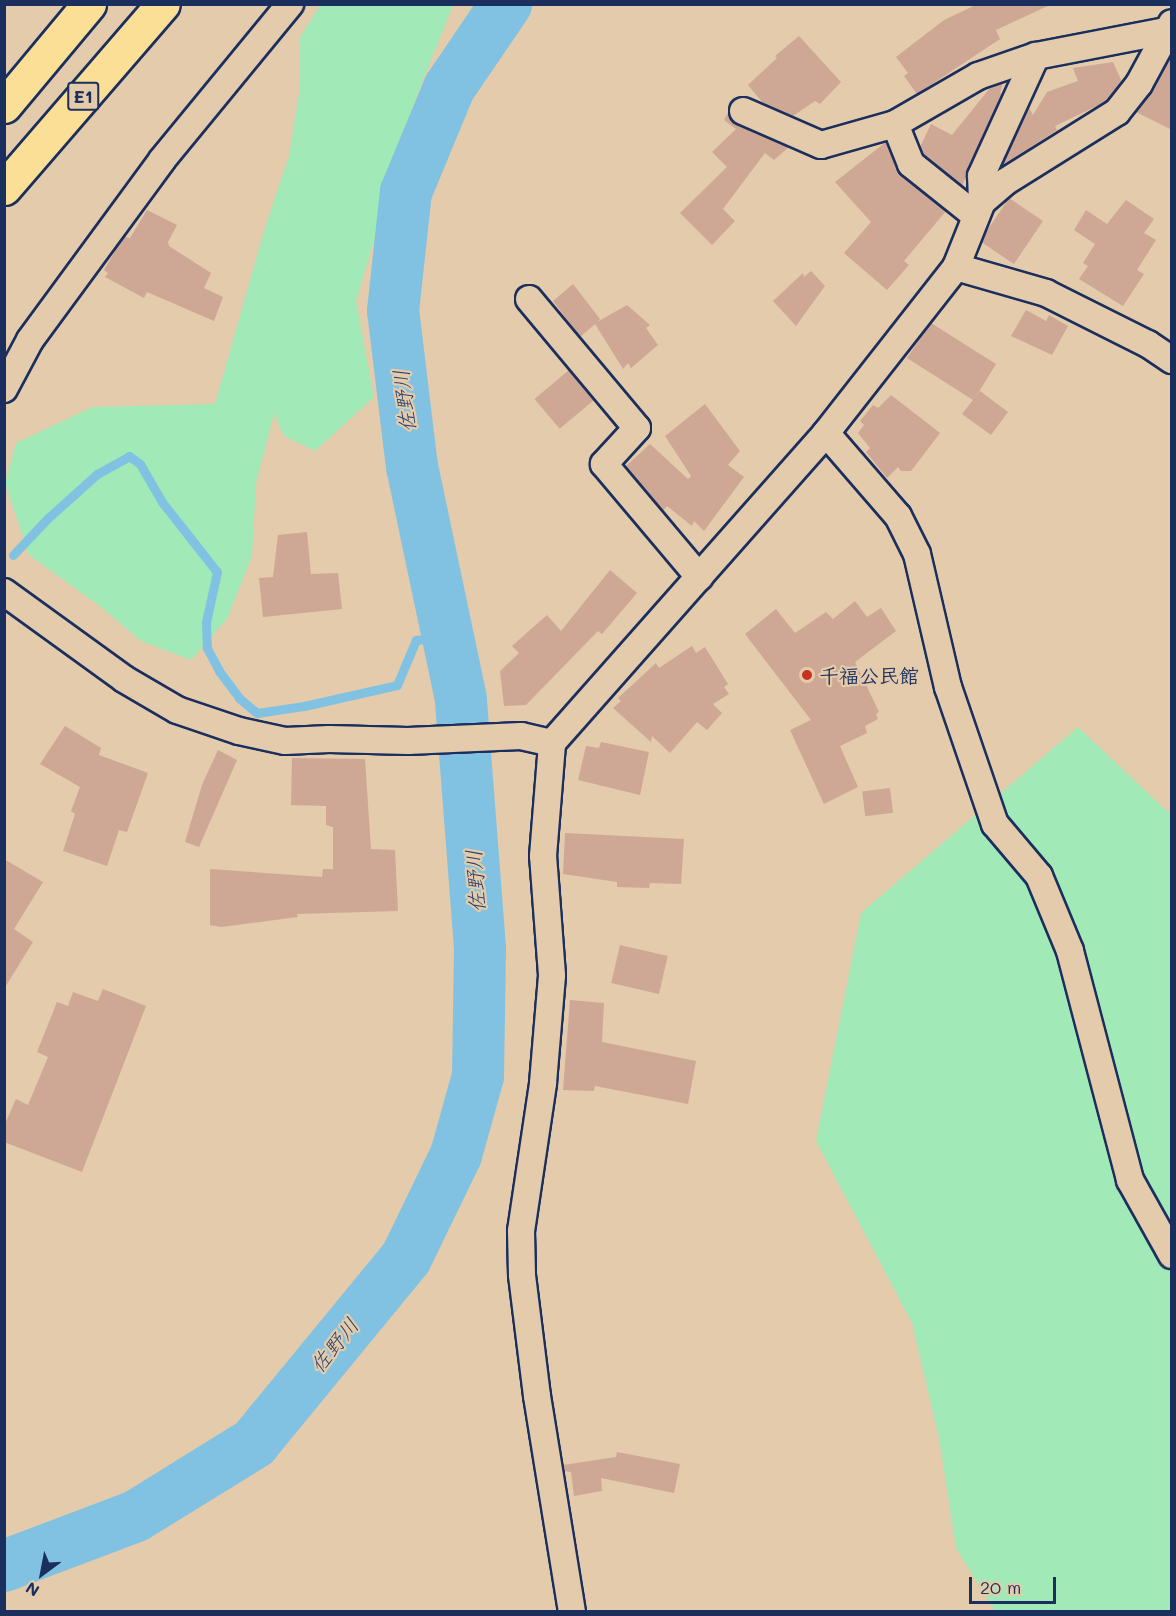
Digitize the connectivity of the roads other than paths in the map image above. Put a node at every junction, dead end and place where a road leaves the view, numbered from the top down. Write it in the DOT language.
graph roads {
  1 [pos="89,4"];
  2 [pos="162,4"];
  3 [pos="290,4"];
  4 [pos="1169,27"];
  5 [pos="1036,56"];
  6 [pos="4,106"];
  7 [pos="743,111"];
  8 [pos="895,124"];
  9 [pos="4,188"];
  10 [pos="979,209"];
  11 [pos="956,267"];
  12 [pos="529,299"];
  13 [pos="1172,360"];
  14 [pos="4,389"];
  15 [pos="826,433"];
  16 [pos="699,577"];
  17 [pos="4,592"];
  18 [pos="552,743"];
  19 [pos="1172,1255"];
  20 [pos="572,1611"];
  1 -- 6 [label="highway"];
  2 -- 9 [label="highway, E1"];
  3 -- 14 [label="street"];
  4 -- 5 [label="street"];
  4 -- 10 [label="street"];
  5 -- 8 [label="street"];
  5 -- 10 [label="street"];
  7 -- 8 [label="street"];
  8 -- 10 [label="street"];
  10 -- 11 [label="street"];
  11 -- 13 [label="street"];
  11 -- 15 [label="street"];
  12 -- 16 [label="street"];
  15 -- 16 [label="street"];
  15 -- 19 [label="street"];
  16 -- 18 [label="street"];
  17 -- 18 [label="street"];
  18 -- 20 [label="street"];
}
